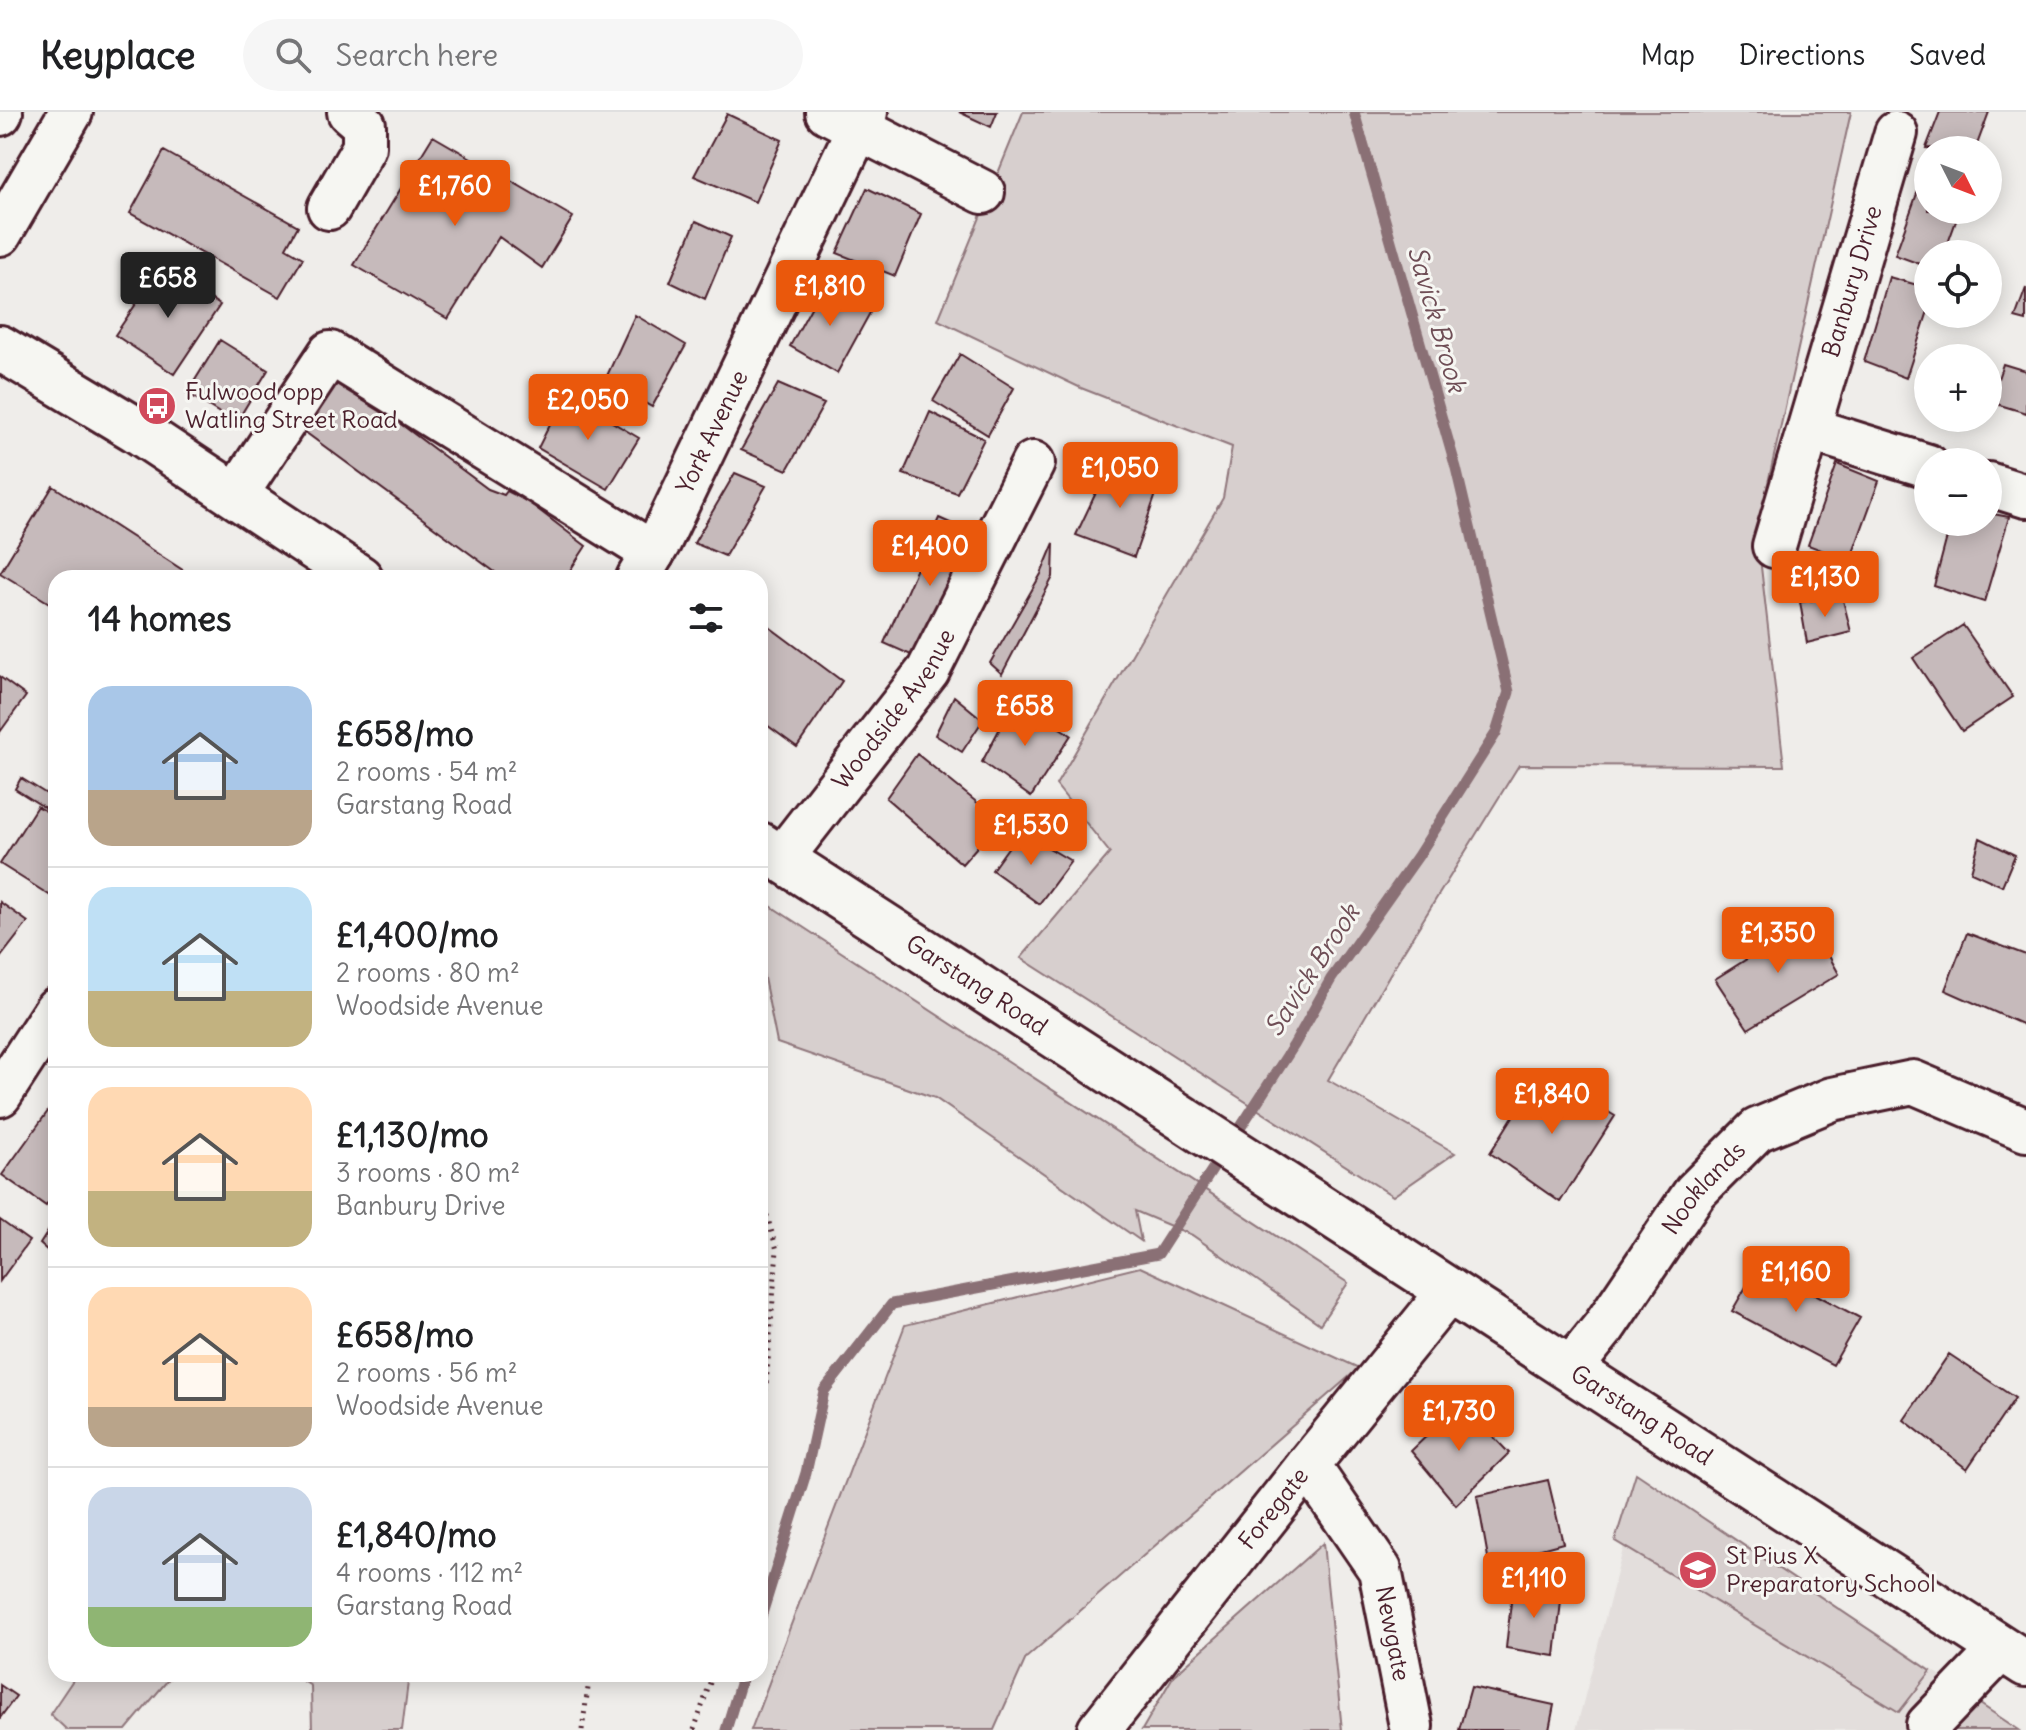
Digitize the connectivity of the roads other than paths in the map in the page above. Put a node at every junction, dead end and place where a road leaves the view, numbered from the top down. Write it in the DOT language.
graph roads {
  1 [pos="71,112"];
  2 [pos="349,112"];
  3 [pos="850,118"];
  4 [pos="1896,133"];
  5 [pos="983,192"];
  6 [pos="329,208"];
  7 [pos="1,230"];
  8 [pos="0,348"];
  9 [pos="1809,429"];
  10 [pos="1914,462"];
  11 [pos="1033,463"];
  12 [pos="2002,488"];
  13 [pos="236,495"];
  14 [pos="2026,496"];
  15 [pos="1774,546"];
  16 [pos="646,566"];
  17 [pos="341,570"];
  18 [pos="770,852"];
  19 [pos="48,1021"];
  20 [pos="0,1095"];
  21 [pos="2026,1130"];
  22 [pos="1450,1290"];
  23 [pos="1571,1368"];
  24 [pos="1308,1465"];
  25 [pos="2014,1656"];
  26 [pos="1411,1726"];
  27 [pos="1099,1730"];
  28 [pos="1930,1730"];
  1 -- 7 [label="street"];
  2 -- 6 [label="street"];
  3 -- 5 [label="street"];
  3 -- 16 [label="street, York Avenue"];
  4 -- 9 [label="street, Banbury Drive"];
  8 -- 13 [label="highway"];
  9 -- 10 [label="street"];
  9 -- 15 [label="street, Banbury Drive"];
  11 -- 18 [label="street, Woodside Avenue"];
  12 -- 14 [label="street"];
  13 -- 16 [label="street"];
  13 -- 17 [label="highway"];
  18 -- 22 [label="highway, Garstang Road"];
  19 -- 20 [label="street"];
  21 -- 23 [label="street, Nooklands"];
  22 -- 23 [label="highway, Garstang Road"];
  22 -- 24 [label="street, Foregate"];
  23 -- 25 [label="highway, Garstang Road"];
  24 -- 26 [label="street, Newgate"];
  24 -- 27 [label="street, Foregate"];
  25 -- 28 [label="street"];
}
